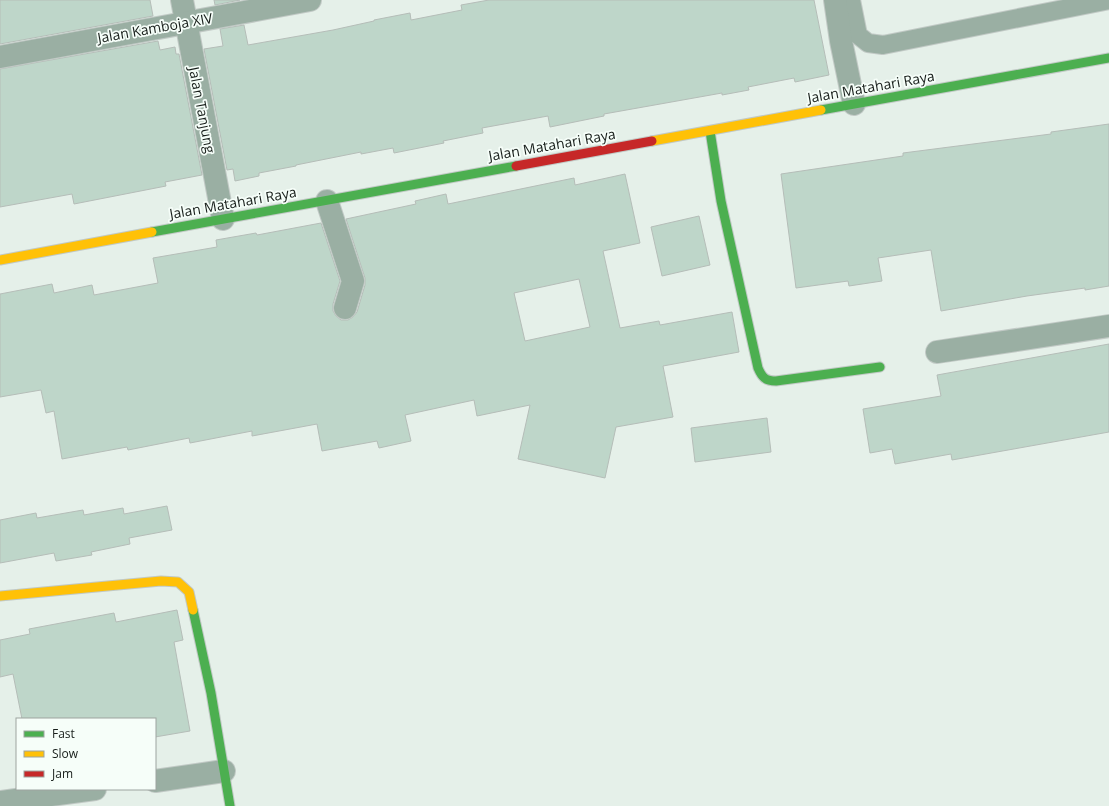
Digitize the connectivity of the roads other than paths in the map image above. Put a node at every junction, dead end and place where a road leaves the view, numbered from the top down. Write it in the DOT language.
graph roads {
  1 [pos="182,0"];
  2 [pos="310,0"];
  3 [pos="835,0"];
  4 [pos="851,0"];
  5 [pos="1109,0"];
  6 [pos="186,22"];
  7 [pos="0,57"];
  8 [pos="1109,58"];
  9 [pos="854,104"];
  10 [pos="710,131"];
  11 [pos="327,200"];
  12 [pos="223,220"];
  13 [pos="0,260"];
  14 [pos="345,308"];
  15 [pos="1109,326"];
  16 [pos="937,352"];
  17 [pos="880,367"];
  18 [pos="0,596"];
  19 [pos="224,771"];
  20 [pos="156,781"];
  21 [pos="88,790"];
  22 [pos="0,802"];
  23 [pos="230,806"];
  1 -- 6 [label="street, Jalan Tanjung"];
  2 -- 6 [label="street, Jalan Kamboja XIV"];
  3 -- 9 [label="street"];
  4 -- 5 [label="lane"];
  6 -- 7 [label="street, Jalan Kamboja XIV"];
  6 -- 12 [label="street, Jalan Tanjung"];
  8 -- 9 [label="street, Jalan Matahari Raya"];
  9 -- 10 [label="street, Jalan Matahari Raya"];
  10 -- 11 [label="street, Jalan Matahari Raya"];
  10 -- 17 [label="street"];
  11 -- 12 [label="street, Jalan Matahari Raya"];
  11 -- 14 [label="street"];
  12 -- 13 [label="street, Jalan Matahari Raya"];
  15 -- 16 [label="street"];
  18 -- 19 [label="street"];
  19 -- 20 [label="street"];
  19 -- 23 [label="street"];
  21 -- 22 [label="street"];
}
